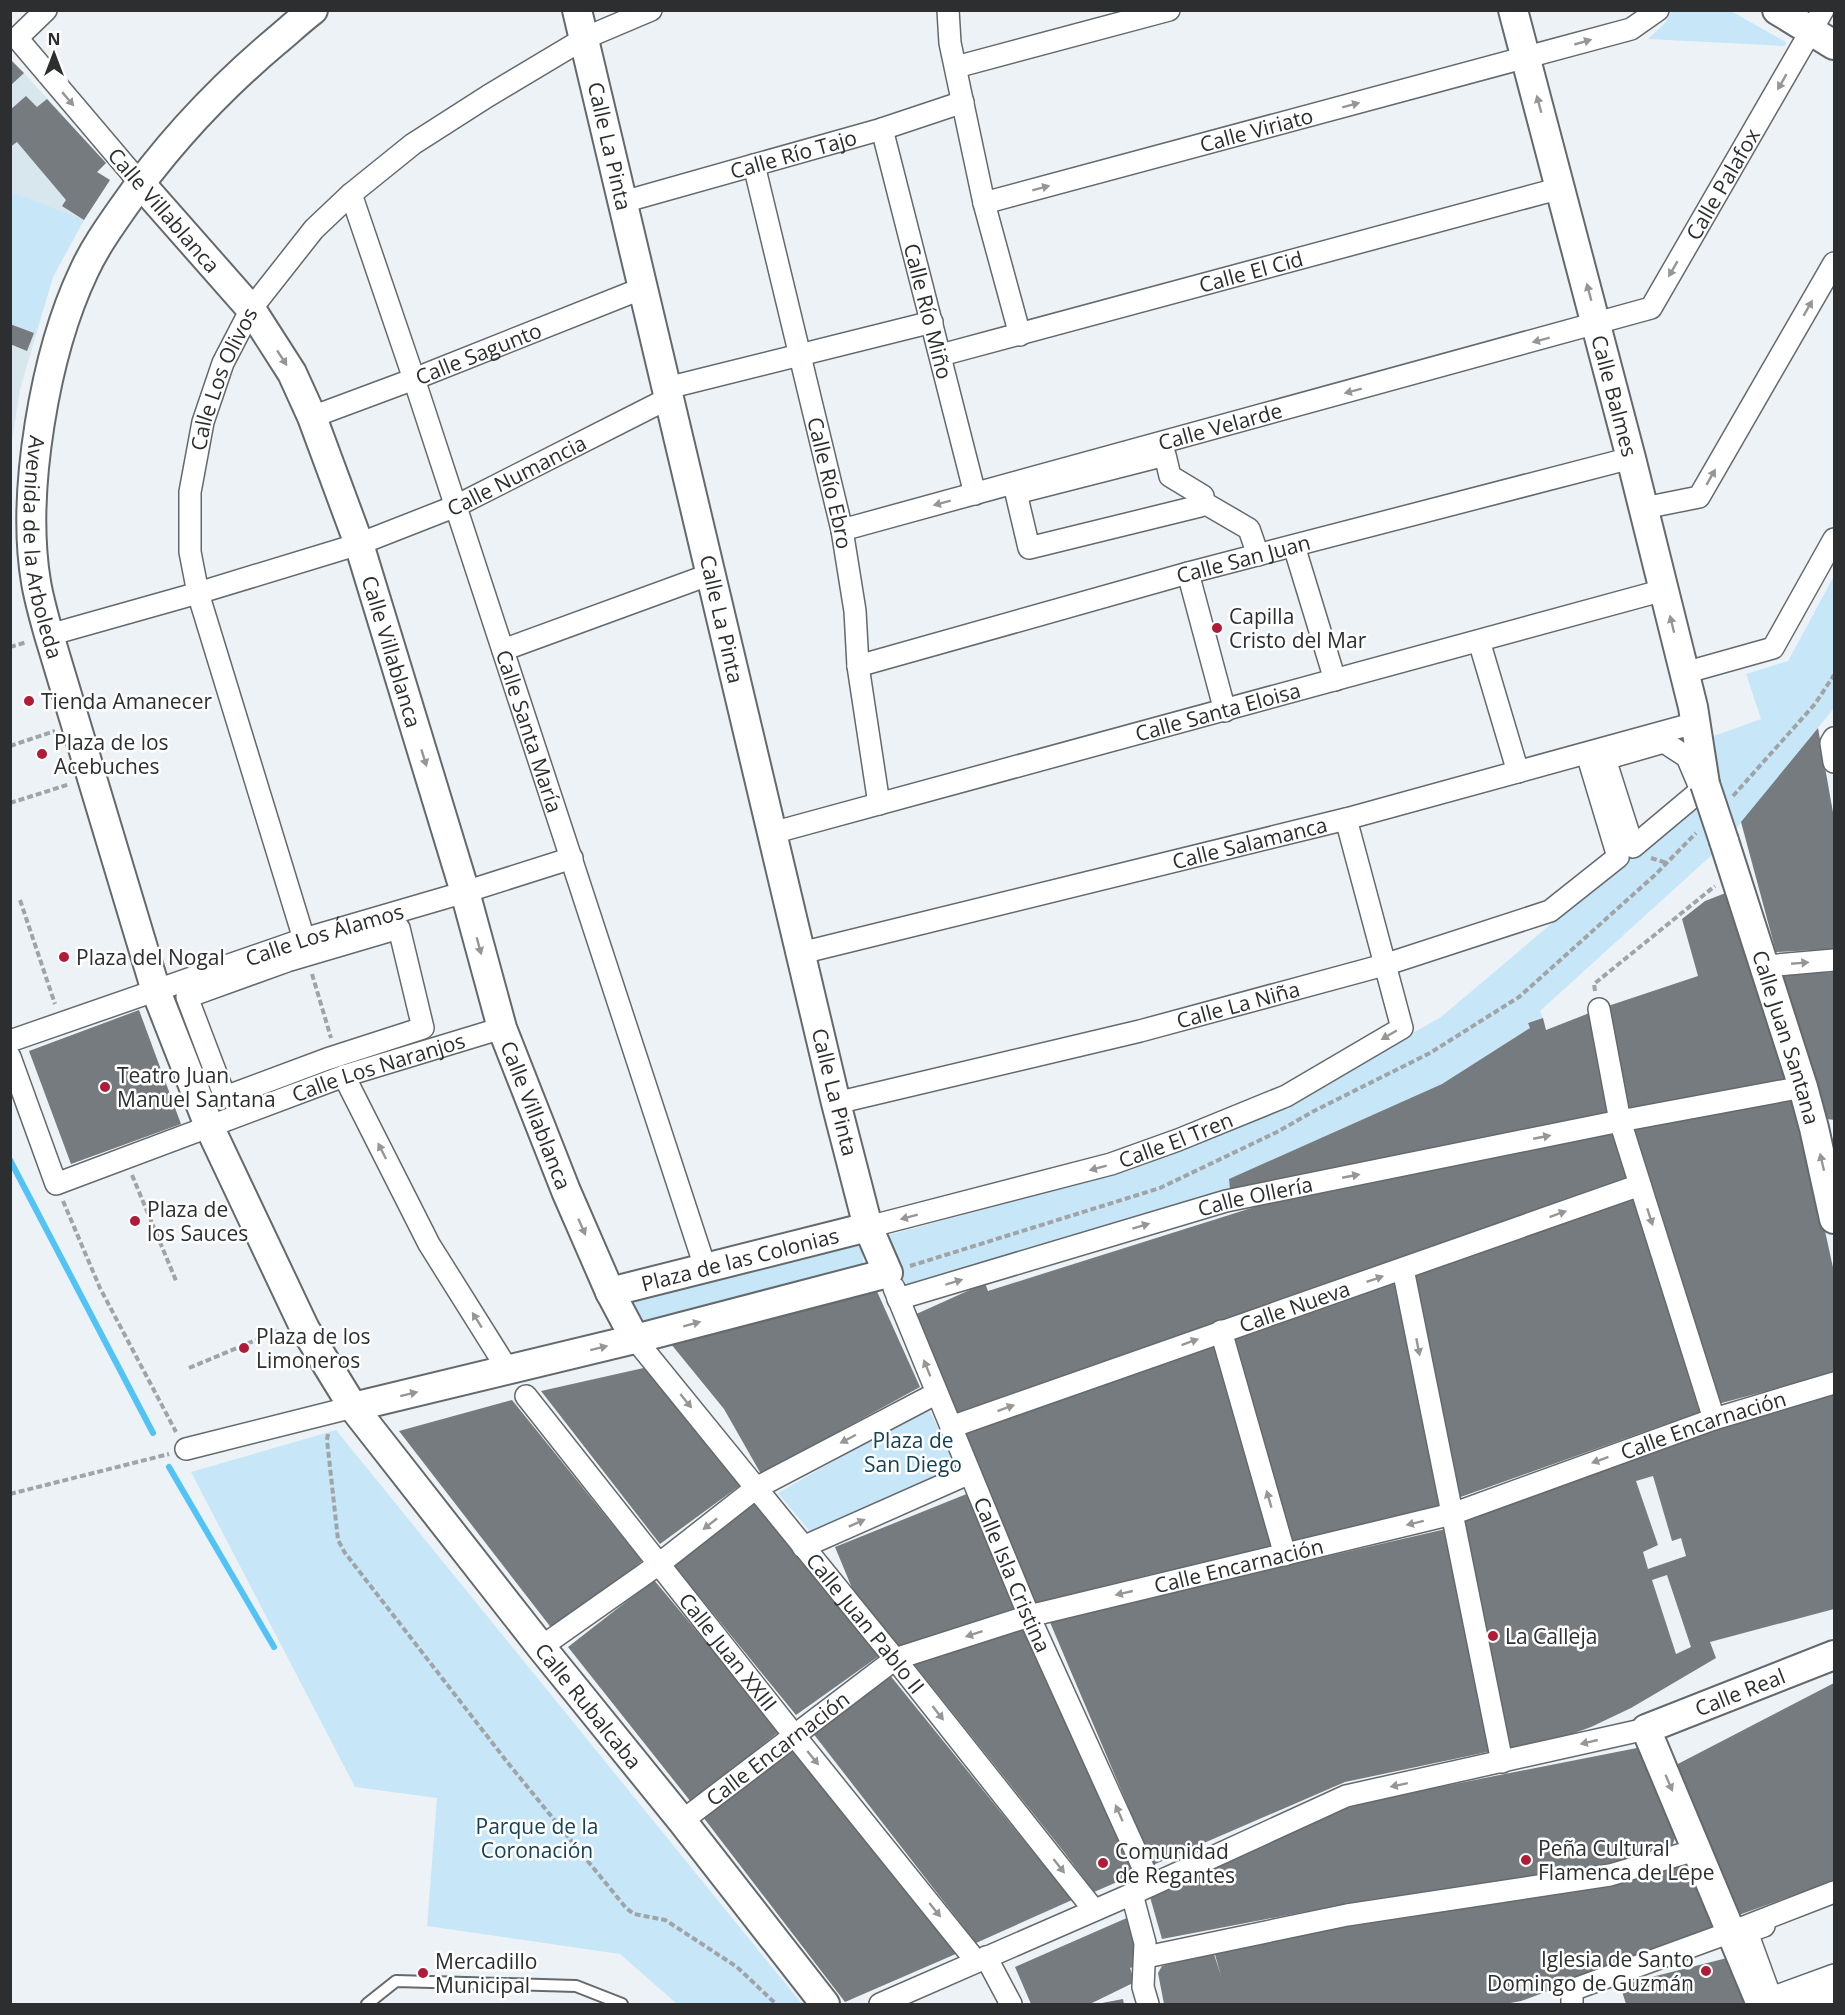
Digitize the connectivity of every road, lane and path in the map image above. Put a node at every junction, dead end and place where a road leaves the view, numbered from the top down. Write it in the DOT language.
graph roads {
  1 [pos="46,10"];
  2 [pos="313,10"];
  3 [pos="577,10"];
  4 [pos="651,10"];
  5 [pos="948,10"];
  6 [pos="1169,10"];
  7 [pos="1513,10"];
  8 [pos="1658,10"];
  9 [pos="1777,10"];
  10 [pos="1823,29"];
  11 [pos="585,38"];
  12 [pos="1527,58"];
  13 [pos="956,67"];
  14 [pos="963,102"];
  15 [pos="882,129"];
  16 [pos="754,165"];
  17 [pos="140,183"];
  18 [pos="1561,188"];
  19 [pos="351,194"];
  20 [pos="623,202"];
  21 [pos="984,203"];
  22 [pos="1834,263"];
  23 [pos="643,288"];
  24 [pos="251,309"];
  25 [pos="932,322"];
  26 [pos="1597,324"];
  27 [pos="1020,335"];
  28 [pos="801,355"];
  29 [pos="941,355"];
  30 [pos="414,379"];
  31 [pos="668,393"];
  32 [pos="312,417"];
  33 [pos="1631,458"];
  34 [pos="975,494"];
  35 [pos="1201,501"];
  36 [pos="456,506"];
  37 [pos="1644,508"];
  38 [pos="842,530"];
  39 [pos="1834,539"];
  40 [pos="359,543"];
  41 [pos="1294,546"];
  42 [pos="1258,555"];
  43 [pos="1188,573"];
  44 [pos="711,574"];
  45 [pos="1664,590"];
  46 [pos="198,593"];
  47 [pos="49,635"];
  48 [pos="1479,640"];
  49 [pos="503,650"];
  50 [pos="858,666"];
  51 [pos="1684,673"];
  52 [pos="1335,680"];
  53 [pos="1225,711"];
  54 [pos="1695,723"];
  55 [pos="75,724"];
  56 [pos="1834,738"];
  57 [pos="10,746"];
  58 [pos="1596,756"];
  59 [pos="1834,762"];
  60 [pos="1518,772"];
  61 [pos="92,778"];
  62 [pos="10,803"];
  63 [pos="879,804"];
  64 [pos="1346,819"];
  65 [pos="772,833"];
  66 [pos="1724,841"];
  67 [pos="572,858"];
  68 [pos="1738,883"];
  69 [pos="465,892"];
  70 [pos="20,900"];
  71 [pos="305,947"];
  72 [pos="801,953"];
  73 [pos="1834,960"];
  74 [pos="1384,965"];
  75 [pos="1765,966"];
  76 [pos="156,992"];
  77 [pos="1599,1009"];
  78 [pos="62,1024"];
  79 [pos="502,1028"];
  80 [pos="10,1041"];
  81 [pos="337,1056"];
  82 [pos="10,1057"];
  83 [pos="344,1076"];
  84 [pos="1803,1087"];
  85 [pos="836,1103"];
  86 [pos="1620,1121"];
  87 [pos="209,1126"];
  88 [pos="1824,1130"];
  89 [pos="125,1158"];
  90 [pos="56,1184"];
  91 [pos="1640,1185"];
  92 [pos="1834,1219"];
  93 [pos="868,1227"];
  94 [pos="705,1267"];
  95 [pos="1403,1269"];
  96 [pos="177,1283"];
  97 [pos="893,1286"];
  98 [pos="610,1292"];
  99 [pos="302,1321"];
  100 [pos="1221,1331"];
  101 [pos="636,1339"];
  102 [pos="189,1368"];
  103 [pos="508,1370"];
  104 [pos="1834,1383"];
  105 [pos="937,1393"];
  106 [pos="526,1396"];
  107 [pos="352,1407"];
  108 [pos="1714,1419"];
  109 [pos="951,1427"];
  110 [pos="186,1449"];
  111 [pos="970,1473"];
  112 [pos="756,1488"];
  113 [pos="10,1494"];
  114 [pos="1452,1514"];
  115 [pos="803,1547"];
  116 [pos="1285,1555"];
  117 [pos="660,1564"];
  118 [pos="1029,1616"];
  119 [pos="541,1647"];
  120 [pos="1834,1655"];
  121 [pos="895,1659"];
  122 [pos="1646,1729"];
  123 [pos="795,1735"];
  124 [pos="1502,1762"];
  125 [pos="682,1821"];
  126 [pos="1696,1850"];
  127 [pos="1142,1889"];
  128 [pos="1834,1892"];
  129 [pos="1834,1901"];
  130 [pos="1094,1910"];
  131 [pos="1731,1932"];
  132 [pos="1146,1957"];
  133 [pos="981,1959"];
  134 [pos="1834,1975"];
  135 [pos="1834,1992"];
  136 [pos="367,2004"];
  137 [pos="622,2004"];
  138 [pos="776,2004"];
  139 [pos="825,2004"];
  140 [pos="880,2004"];
  141 [pos="1011,2004"];
  142 [pos="1148,2004"];
  143 [pos="1572,2004"];
  144 [pos="1761,2004"];
  145 [pos="1798,2004"];
  1 -- 17 [label="street, Calle Villablanca, one-way"];
  2 -- 17 [label="street, Avenida de la Arboleda"];
  3 -- 11 [label="street, Calle La Pinta"];
  4 -- 11 [label="street, Calle Los Olivos"];
  5 -- 13 [label="street"];
  6 -- 13 [label="street"];
  7 -- 12 [label="street, Calle Balmes"];
  12 -- 8 [label="street, Calle Viriato, one-way"];
  9 -- 10 [label="street"];
  10 -- 26 [label="street, Calle Palafox, one-way"];
  11 -- 19 [label="street, Calle Los Olivos"];
  11 -- 20 [label="street, Calle La Pinta"];
  18 -- 12 [label="street, Calle Balmes, one-way"];
  21 -- 12 [label="street, Calle Viriato, one-way"];
  13 -- 14 [label="street"];
  14 -- 15 [label="street, Calle Río Tajo"];
  14 -- 21 [label="street"];
  15 -- 16 [label="street, Calle Río Tajo"];
  15 -- 25 [label="street, Calle Río Miño"];
  16 -- 20 [label="street, Calle Río Tajo"];
  16 -- 28 [label="street, Calle Río Ebro"];
  17 -- 24 [label="street, Calle Villablanca"];
  17 -- 47 [label="street, Avenida de la Arboleda"];
  26 -- 18 [label="street, Calle Balmes, one-way"];
  18 -- 27 [label="street, Calle El Cid"];
  19 -- 24 [label="street, Calle Los Olivos"];
  19 -- 30 [label="street, Calle Santa María"];
  20 -- 23 [label="street, Calle La Pinta"];
  21 -- 27 [label="street"];
  37 -- 22 [label="street, one-way"];
  23 -- 30 [label="street, Calle Sagunto"];
  23 -- 31 [label="street, Calle La Pinta"];
  24 -- 32 [label="street, Calle Villablanca, one-way"];
  24 -- 46 [label="street, Calle Los Olivos"];
  25 -- 28 [label="street, Calle Numancia"];
  25 -- 29 [label="street, Calle Río Miño"];
  26 -- 33 [label="street, Calle Balmes"];
  26 -- 34 [label="street, Calle Velarde, one-way"];
  27 -- 29 [label="street, Calle El Cid"];
  28 -- 31 [label="street, Calle Numancia"];
  28 -- 38 [label="street, Calle Río Ebro"];
  29 -- 34 [label="street, Calle Río Miño"];
  30 -- 32 [label="street, Calle Sagunto"];
  30 -- 36 [label="street, Calle Santa María"];
  31 -- 36 [label="street, Calle Numancia"];
  31 -- 44 [label="street, Calle La Pinta"];
  32 -- 40 [label="street, Calle Villablanca"];
  33 -- 37 [label="street, Calle Balmes"];
  33 -- 41 [label="street, Calle San Juan"];
  34 -- 38 [label="street, Calle Velarde, one-way"];
  35 -- 35 [label="street"];
  35 -- 42 [label="street"];
  36 -- 40 [label="street, Calle Numancia"];
  36 -- 49 [label="street, Calle Santa María"];
  37 -- 45 [label="street, Calle Balmes"];
  38 -- 50 [label="street, Calle Río Ebro"];
  39 -- 51 [label="street"];
  40 -- 46 [label="street, Calle Numancia"];
  40 -- 69 [label="street, Calle Villablanca, one-way"];
  41 -- 42 [label="street, Calle San Juan"];
  41 -- 52 [label="street"];
  42 -- 43 [label="street, Calle San Juan"];
  43 -- 50 [label="street, Calle San Juan"];
  43 -- 53 [label="street"];
  44 -- 49 [label="street"];
  44 -- 65 [label="street, Calle La Pinta"];
  45 -- 48 [label="street, Calle Santa Eloisa"];
  51 -- 45 [label="street, Calle Balmes, one-way"];
  46 -- 47 [label="street, Calle Numancia"];
  46 -- 71 [label="street, Calle Los Olivos"];
  47 -- 55 [label="street, Avenida de la Arboleda"];
  48 -- 52 [label="street, Calle Santa Eloisa"];
  48 -- 60 [label="street"];
  49 -- 67 [label="street, Calle Santa María"];
  50 -- 63 [label="street, Calle Río Ebro"];
  51 -- 54 [label="street, Calle Balmes"];
  52 -- 53 [label="street, Calle Santa Eloisa"];
  53 -- 63 [label="street, Calle Santa Eloisa"];
  54 -- 58 [label="street, Calle Salamanca"];
  54 -- 66 [label="street, Calle Balmes, bridge"];
  55 -- 57 [label="path"];
  55 -- 61 [label="street, Avenida de la Arboleda"];
  56 -- 59 [label="street"];
  58 -- 58 [label="street"];
  58 -- 60 [label="street, Calle Salamanca"];
  58 -- 74 [label="street, Calle La Niña"];
  60 -- 64 [label="street, Calle Salamanca"];
  61 -- 62 [label="path"];
  61 -- 76 [label="street, Avenida de la Arboleda"];
  63 -- 65 [label="street, Calle Santa Eloisa"];
  64 -- 72 [label="street, Calle Salamanca"];
  64 -- 74 [label="street"];
  65 -- 72 [label="street, Calle La Pinta"];
  66 -- 68 [label="street, Calle Juan Santana"];
  67 -- 69 [label="street, Calle Los Álamos"];
  67 -- 94 [label="street, Calle Santa María"];
  68 -- 75 [label="street, Calle Juan Santana"];
  68 -- 77 [label="path"];
  69 -- 71 [label="street, Calle Los Álamos"];
  69 -- 79 [label="street, Calle Villablanca, one-way"];
  70 -- 78 [label="path"];
  71 -- 76 [label="street, Calle Los Álamos"];
  71 -- 81 [label="path"];
  71 -- 81 [label="street"];
  71 -- 81 [label="street"];
  72 -- 85 [label="street, Calle La Pinta"];
  75 -- 73 [label="street, one-way"];
  74 -- 85 [label="street, Calle La Niña"];
  74 -- 93 [label="street, Calle El Tren, one-way"];
  75 -- 84 [label="street, Calle Juan Santana"];
  76 -- 78 [label="street, Calle Los Álamos"];
  76 -- 87 [label="street, Avenida de la Arboleda"];
  77 -- 86 [label="street"];
  78 -- 80 [label="street, Calle Los Álamos"];
  79 -- 83 [label="street, Calle Los Naranjos"];
  79 -- 98 [label="street, Calle Villablanca, one-way"];
  82 -- 90 [label="street"];
  83 -- 87 [label="street, Calle Los Naranjos"];
  103 -- 83 [label="street, one-way"];
  84 -- 86 [label="street, Calle Ollería"];
  84 -- 88 [label="street, Calle Juan Santana"];
  85 -- 93 [label="street, Calle La Pinta"];
  86 -- 91 [label="street"];
  97 -- 86 [label="street, Calle Ollería, one-way"];
  87 -- 89 [label="street, Calle Los Naranjos"];
  87 -- 99 [label="street, Avenida de la Arboleda"];
  92 -- 88 [label="street, Calle Juan Santana, one-way"];
  89 -- 90 [label="street, Calle Los Naranjos"];
  89 -- 96 [label="path"];
  90 -- 110 [label="path"];
  95 -- 91 [label="street, Calle Nueva, one-way"];
  91 -- 108 [label="street, one-way"];
  93 -- 94 [label="street, Plaza de las Colonias"];
  93 -- 97 [label="street, Calle Isla Cristina"];
  94 -- 98 [label="street, Plaza de las Colonias"];
  100 -- 95 [label="street, Calle Nueva, one-way"];
  95 -- 114 [label="street, one-way"];
  101 -- 97 [label="street, one-way"];
  105 -- 97 [label="street, Calle Isla Cristina, one-way"];
  98 -- 101 [label="street, Calle Villablanca"];
  99 -- 102 [label="path"];
  99 -- 107 [label="street, Avenida de la Arboleda"];
  109 -- 100 [label="street, Calle Nueva, one-way"];
  116 -- 100 [label="street, one-way"];
  103 -- 101 [label="street, one-way"];
  101 -- 112 [label="street, Calle Juan Pablo II, one-way"];
  107 -- 103 [label="street, one-way"];
  104 -- 108 [label="street, Calle Encarnación"];
  105 -- 109 [label="street, Calle Isla Cristina"];
  105 -- 112 [label="street, one-way"];
  106 -- 117 [label="street, Calle Juan XXIII"];
  107 -- 110 [label="street"];
  107 -- 119 [label="street, Calle Rubalcaba"];
  107 -- 138 [label="path"];
  108 -- 114 [label="street, Calle Encarnación, one-way"];
  109 -- 111 [label="street, Calle Isla Cristina"];
  110 -- 113 [label="path"];
  115 -- 111 [label="street, one-way"];
  111 -- 118 [label="street, Calle Isla Cristina"];
  112 -- 115 [label="street, Calle Juan Pablo II"];
  112 -- 117 [label="street, one-way"];
  114 -- 116 [label="street, Calle Encarnación, one-way"];
  114 -- 124 [label="street"];
  115 -- 121 [label="street, Calle Juan Pablo II"];
  116 -- 118 [label="street, Calle Encarnación, one-way"];
  117 -- 119 [label="street"];
  117 -- 123 [label="street, Calle Juan XXIII"];
  118 -- 121 [label="street, Calle Encarnación, one-way"];
  127 -- 118 [label="street, Calle Isla Cristina, one-way"];
  119 -- 125 [label="street, Calle Rubalcaba"];
  120 -- 122 [label="street, Calle Real"];
  121 -- 123 [label="street, Calle Encarnación"];
  121 -- 130 [label="street, Calle Juan Pablo II, one-way"];
  122 -- 124 [label="street, one-way"];
  122 -- 126 [label="street, one-way"];
  123 -- 125 [label="street, Calle Encarnación"];
  123 -- 133 [label="street, Calle Juan XXIII, one-way"];
  124 -- 127 [label="street, one-way"];
  125 -- 139 [label="street, Calle Rubalcaba"];
  126 -- 131 [label="street"];
  126 -- 132 [label="street"];
  127 -- 130 [label="street"];
  127 -- 132 [label="street, Calle Isla Cristina"];
  128 -- 131 [label="street"];
  129 -- 134 [label="street"];
  130 -- 133 [label="street"];
  131 -- 143 [label="street"];
  131 -- 144 [label="street"];
  132 -- 142 [label="street, Calle Isla Cristina"];
  133 -- 140 [label="street"];
  133 -- 141 [label="street, Calle Juan XXIII"];
  135 -- 145 [label="street"];
  136 -- 137 [label="lane"];
}
